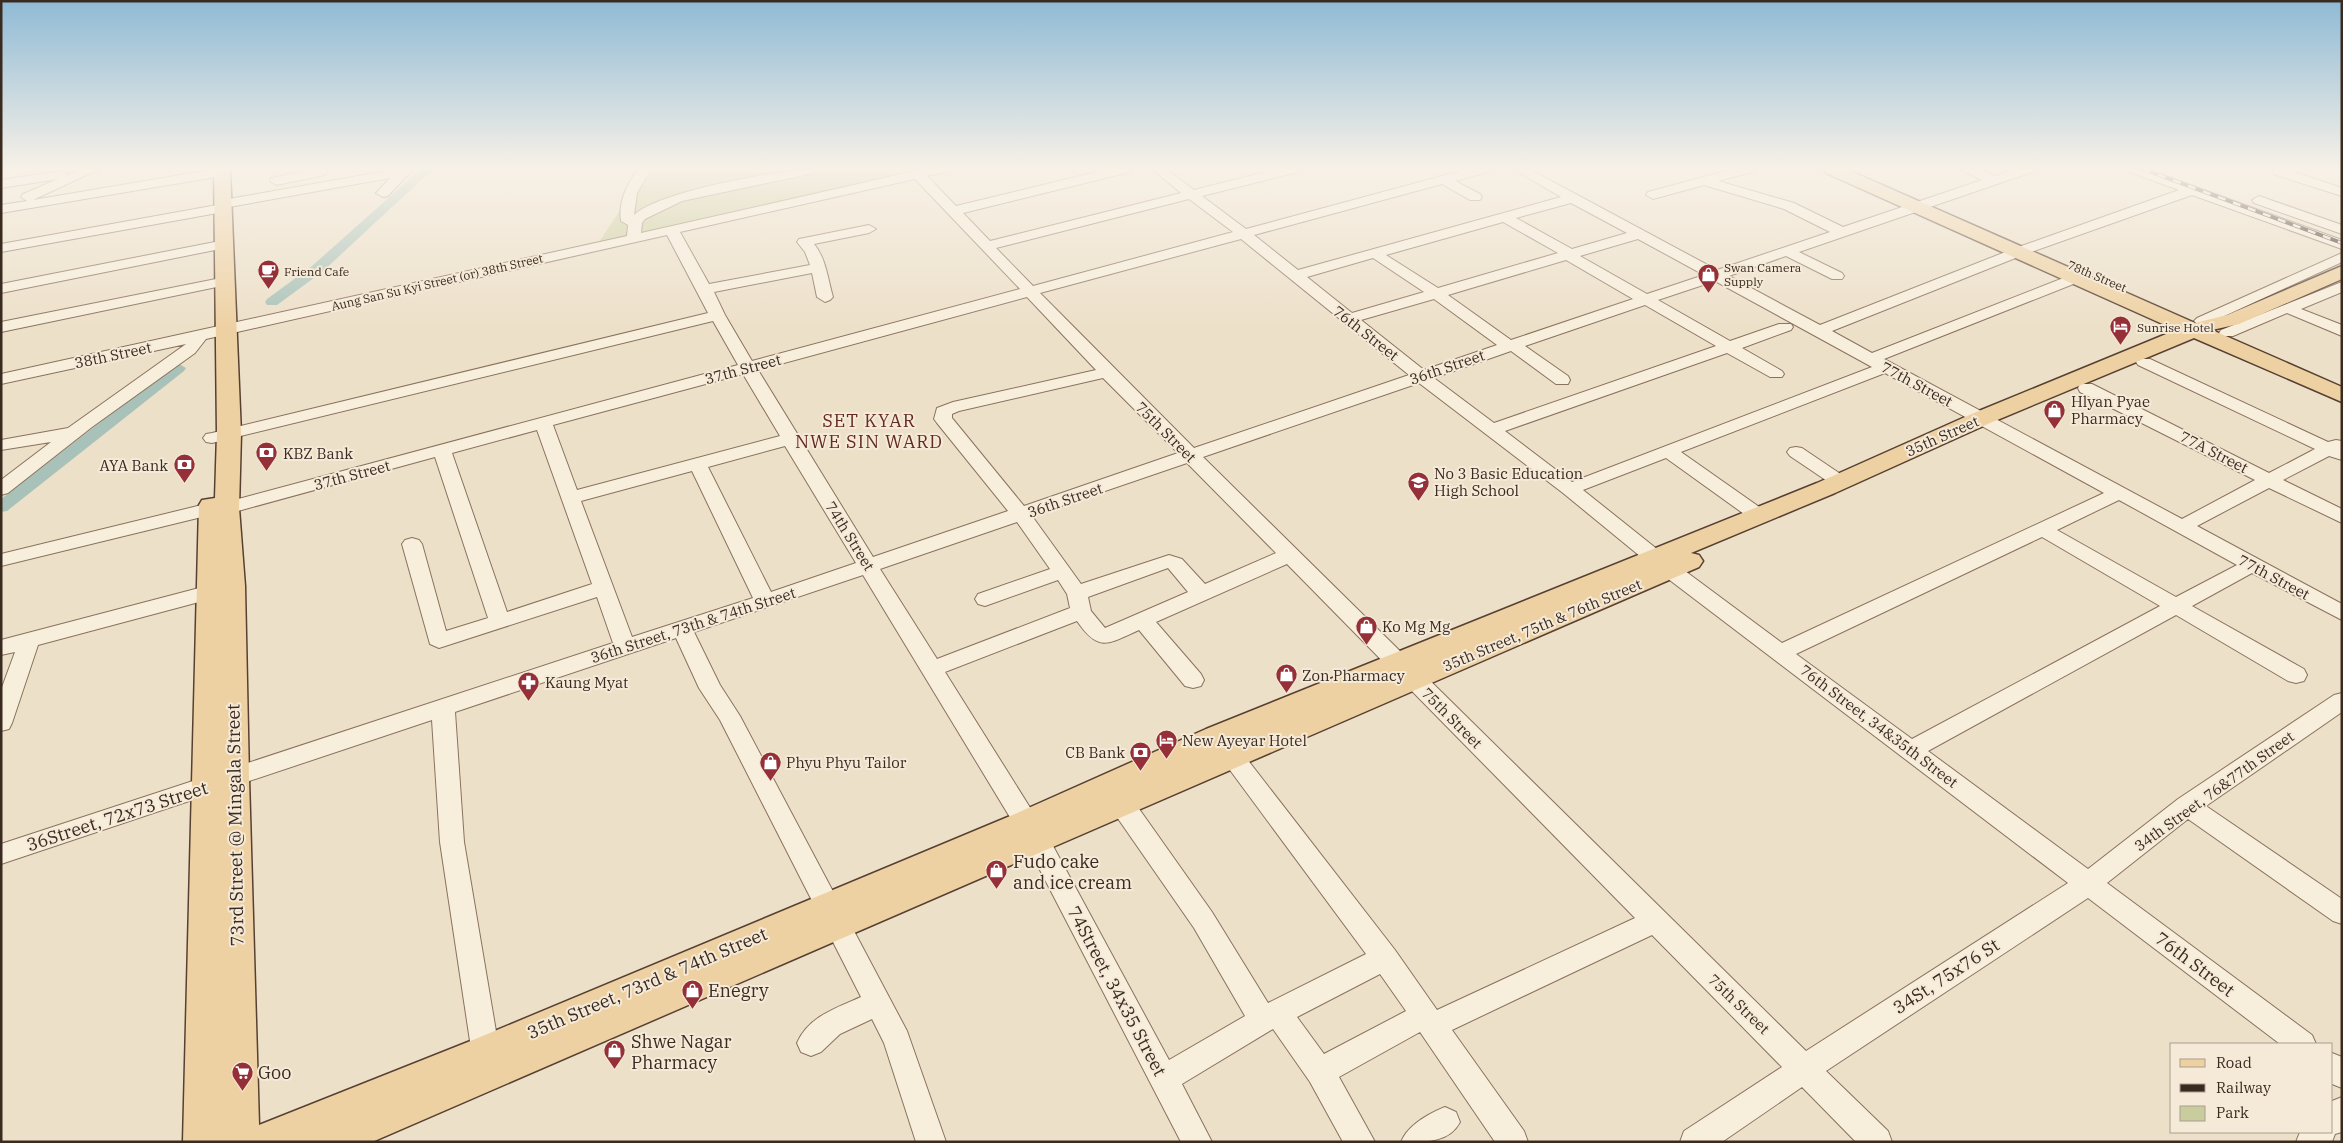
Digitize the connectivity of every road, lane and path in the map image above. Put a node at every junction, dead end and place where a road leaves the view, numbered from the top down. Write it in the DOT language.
graph roads {
  1 [pos="125,222"];
  2 [pos="218,222"];
  3 [pos="630,222"];
  4 [pos="638,222"];
  5 [pos="704,222"];
  6 [pos="964,222"];
  7 [pos="1082,222"];
  8 [pos="1229,222"];
  9 [pos="1287,222"];
  10 [pos="1485,222"];
  11 [pos="1513,222"];
  12 [pos="1617,222"];
  13 [pos="1822,222"];
  14 [pos="1875,222"];
  15 [pos="1961,222"];
  16 [pos="2102,222"];
  17 [pos="2280,222"];
  18 [pos="2321,222"];
  19 [pos="671,229"];
  20 [pos="869,229"];
  21 [pos="635,230"];
  22 [pos="2342,230"];
  23 [pos="1843,233"];
  24 [pos="1244,234"];
  25 [pos="1639,234"];
  26 [pos="2342,245"];
  27 [pos="217,246"];
  28 [pos="986,246"];
  29 [pos="1,248"];
  30 [pos="2025,250"];
  31 [pos="1786,251"];
  32 [pos="1374,253"];
  33 [pos="1569,255"];
  34 [pos="2342,257"];
  35 [pos="818,268"];
  36 [pos="2342,272"];
  37 [pos="1714,274"];
  38 [pos="1294,276"];
  39 [pos="1837,276"];
  40 [pos="2076,278"];
  41 [pos="217,283"];
  42 [pos="2342,286"];
  43 [pos="1,289"];
  44 [pos="705,289"];
  45 [pos="1030,292"];
  46 [pos="1435,294"];
  47 [pos="825,297"];
  48 [pos="1646,298"];
  49 [pos="2288,307"];
  50 [pos="717,315"];
  51 [pos="1349,319"];
  52 [pos="1,327"];
  53 [pos="1785,327"];
  54 [pos="2213,328"];
  55 [pos="1818,330"];
  56 [pos="2342,331"];
  57 [pos="211,335"];
  58 [pos="1510,345"];
  59 [pos="1730,346"];
  60 [pos="1870,359"];
  61 [pos="2144,362"];
  62 [pos="1886,367"];
  63 [pos="748,368"];
  64 [pos="1107,372"];
  65 [pos="1776,374"];
  66 [pos="1421,376"];
  67 [pos="1,379"];
  68 [pos="1562,380"];
  69 [pos="2342,382"];
  70 [pos="2086,388"];
  71 [pos="2342,394"];
  72 [pos="1989,422"];
  73 [pos="544,424"];
  74 [pos="1492,430"];
  75 [pos="74,432"];
  76 [pos="221,436"];
  77 [pos="790,439"];
  78 [pos="1,445"];
  79 [pos="2337,448"];
  80 [pos="442,451"];
  81 [pos="1668,451"];
  82 [pos="1796,452"];
  83 [pos="1191,457"];
  84 [pos="697,463"];
  85 [pos="2269,480"];
  86 [pos="1839,481"];
  87 [pos="1,489"];
  88 [pos="1570,489"];
  89 [pos="2118,493"];
  90 [pos="571,498"];
  91 [pos="218,508"];
  92 [pos="1021,514"];
  93 [pos="1758,515"];
  94 [pos="2342,517"];
  95 [pos="2181,526"];
  96 [pos="2042,529"];
  97 [pos="412,544"];
  98 [pos="1289,555"];
  99 [pos="1,560"];
  100 [pos="1662,563"];
  101 [pos="2252,565"];
  102 [pos="868,566"];
  103 [pos="1062,572"];
  104 [pos="603,588"];
  105 [pos="221,589"];
  106 [pos="1202,594"];
  107 [pos="985,599"];
  108 [pos="765,601"];
  109 [pos="1079,602"];
  110 [pos="2176,606"];
  111 [pos="2342,613"];
  112 [pos="1142,620"];
  113 [pos="500,622"];
  114 [pos="682,628"];
  115 [pos="29,641"];
  116 [pos="625,647"];
  117 [pos="1,648"];
  118 [pos="1781,652"];
  119 [pos="932,669"];
  120 [pos="1406,671"];
  121 [pos="2296,675"];
  122 [pos="1193,680"];
  123 [pos="2341,702"];
  124 [pos="443,708"];
  125 [pos="1,723"];
  126 [pos="1270,727"];
  127 [pos="1911,750"];
  128 [pos="1232,756"];
  129 [pos="220,782"];
  130 [pos="1121,803"];
  131 [pos="2187,806"];
  132 [pos="1032,831"];
  133 [pos="1,854"];
  134 [pos="2088,884"];
  135 [pos="2342,913"];
  136 [pos="832,915"];
  137 [pos="1655,921"];
  138 [pos="1385,958"];
  139 [pos="878,1003"];
  140 [pos="1270,1016"];
  141 [pos="1428,1020"];
  142 [pos="811,1043"];
  143 [pos="2301,1043"];
  144 [pos="487,1062"];
  145 [pos="1805,1068"];
  146 [pos="1320,1072"];
  147 [pos="1163,1079"];
  148 [pos="2342,1111"];
  149 [pos="2333,1120"];
  150 [pos="1445,1122"];
  151 [pos="2320,1133"];
  152 [pos="204,1142"];
  153 [pos="240,1142"];
  154 [pos="266,1142"];
  155 [pos="325,1142"];
  156 [pos="931,1142"];
  157 [pos="1197,1142"];
  158 [pos="1360,1142"];
  159 [pos="1416,1142"];
  160 [pos="1513,1142"];
  161 [pos="1695,1142"];
  162 [pos="1877,1142"];
  163 [pos="2311,1142"];
  1 -- 29 [label="street"];
  2 -- 27 [label="main road"];
  3 -- 21 [label="street"];
  4 -- 21 [label="street"];
  5 -- 19 [label="street, Aung San Su Kyi Street (or) 38th Street"];
  6 -- 28 [label="street, 75th Street"];
  7 -- 28 [label="street"];
  8 -- 24 [label="street, 76th Street"];
  9 -- 24 [label="street, 37th Street"];
  10 -- 32 [label="street"];
  11 -- 33 [label="street"];
  12 -- 25 [label="street, 77th Street"];
  13 -- 23 [label="street"];
  14 -- 23 [label="street, 36th Street"];
  15 -- 30 [label="main road, 78th Street"];
  16 -- 30 [label="street"];
  17 -- 26 [label="street"];
  18 -- 22 [label="street"];
  19 -- 21 [label="street, Aung San Su Kyi Street (or) 38th Street"];
  19 -- 44 [label="street, 74th Street"];
  20 -- 35 [label="street"];
  21 -- 57 [label="street, Aung San Su Kyi Street (or) 38th Street"];
  23 -- 31 [label="street, 36th Street"];
  24 -- 38 [label="street, 76th Street"];
  24 -- 45 [label="street, 37th Street"];
  25 -- 33 [label="street"];
  25 -- 37 [label="street, 77th Street"];
  27 -- 41 [label="main road"];
  27 -- 43 [label="street"];
  28 -- 45 [label="street, 75th Street"];
  30 -- 40 [label="main road, 78th Street"];
  30 -- 54 [label="main road, 78th Street"];
  30 -- 55 [label="street"];
  31 -- 37 [label="street, 36th Street"];
  31 -- 39 [label="street"];
  32 -- 38 [label="street"];
  32 -- 46 [label="street"];
  33 -- 46 [label="street"];
  33 -- 48 [label="street"];
  34 -- 54 [label="street"];
  35 -- 44 [label="street"];
  35 -- 47 [label="street"];
  36 -- 54 [label="main road, 35th Street"];
  37 -- 48 [label="street, 36th Street"];
  37 -- 55 [label="street, 77th Street"];
  38 -- 51 [label="street, 76th Street"];
  40 -- 54 [label="main road, 78th Street"];
  40 -- 60 [label="street"];
  41 -- 52 [label="street"];
  41 -- 57 [label="main road"];
  42 -- 49 [label="street"];
  44 -- 50 [label="street, 74th Street"];
  45 -- 63 [label="street, 37th Street"];
  45 -- 64 [label="street, 75th Street"];
  46 -- 51 [label="street"];
  46 -- 58 [label="street"];
  48 -- 58 [label="street, 36th Street"];
  48 -- 59 [label="street"];
  49 -- 54 [label="street"];
  49 -- 56 [label="street"];
  50 -- 63 [label="street, 74th Street"];
  50 -- 76 [label="street"];
  51 -- 66 [label="street, 76th Street"];
  53 -- 59 [label="street"];
  54 -- 61 [label="main road, 35th Street"];
  54 -- 69 [label="main road, 78th Street"];
  54 -- 71 [label="main road, 78th Street"];
  54 -- 72 [label="main road, 35th Street"];
  55 -- 60 [label="street, 77th Street"];
  57 -- 67 [label="street, 38th Street"];
  57 -- 75 [label="street"];
  57 -- 76 [label="main road, 73rd Street @ Mingala Street"];
  58 -- 66 [label="street, 36th Street"];
  58 -- 68 [label="street"];
  59 -- 65 [label="street"];
  59 -- 74 [label="street"];
  60 -- 62 [label="street, 77th Street"];
  61 -- 70 [label="main road, 35th Street"];
  61 -- 79 [label="street"];
  62 -- 72 [label="street, 77th Street"];
  62 -- 81 [label="street"];
  63 -- 73 [label="street, 37th Street"];
  63 -- 77 [label="street, 74th Street"];
  64 -- 83 [label="street, 75th Street"];
  64 -- 92 [label="street"];
  66 -- 74 [label="street, 76th Street"];
  66 -- 83 [label="street, 36th Street"];
  70 -- 72 [label="main road, 35th Street"];
  70 -- 85 [label="street, 77A Street"];
  72 -- 86 [label="main road, 35th Street"];
  72 -- 89 [label="street, 77th Street"];
  72 -- 100 [label="main road, 35th Street"];
  73 -- 80 [label="street, 37th Street"];
  73 -- 90 [label="street"];
  74 -- 88 [label="street, 76th Street"];
  75 -- 78 [label="street"];
  75 -- 87 [label="street"];
  76 -- 91 [label="main road, 73rd Street @ Mingala Street"];
  77 -- 84 [label="street"];
  77 -- 102 [label="street, 74th Street"];
  79 -- 85 [label="street"];
  80 -- 91 [label="street, 37th Street"];
  80 -- 113 [label="street"];
  81 -- 88 [label="street"];
  81 -- 93 [label="street"];
  82 -- 86 [label="street"];
  83 -- 92 [label="street, 36th Street"];
  83 -- 98 [label="street, 75th Street"];
  84 -- 90 [label="street"];
  84 -- 108 [label="street"];
  85 -- 94 [label="street, 77A Street"];
  85 -- 95 [label="street"];
  86 -- 93 [label="main road, 35th Street"];
  88 -- 100 [label="street, 76th Street"];
  89 -- 95 [label="street, 77th Street"];
  89 -- 96 [label="street"];
  90 -- 104 [label="street"];
  91 -- 99 [label="street, 37th Street"];
  91 -- 105 [label="main road, 73rd Street @ Mingala Street"];
  92 -- 102 [label="street, 36th Street"];
  92 -- 103 [label="street"];
  93 -- 100 [label="main road, 35th Street"];
  95 -- 101 [label="street, 77th Street"];
  96 -- 110 [label="street"];
  96 -- 118 [label="street"];
  97 -- 113 [label="street"];
  98 -- 106 [label="street"];
  98 -- 120 [label="street, 75th Street"];
  100 -- 118 [label="street, 76th Street, 34&35th Street"];
  100 -- 120 [label="main road, 35th Street, 75th & 76th Street"];
  101 -- 110 [label="street"];
  101 -- 111 [label="street, 77th Street"];
  102 -- 108 [label="street, 36th Street, 73th & 74th Street"];
  102 -- 119 [label="street, 74th Street"];
  103 -- 107 [label="street"];
  103 -- 109 [label="street"];
  104 -- 113 [label="street"];
  104 -- 116 [label="street"];
  105 -- 115 [label="street"];
  105 -- 129 [label="main road, 73rd Street @ Mingala Street"];
  106 -- 109 [label="street"];
  106 -- 112 [label="street"];
  108 -- 114 [label="street, 36th Street, 73th & 74th Street"];
  109 -- 112 [label="street"];
  109 -- 119 [label="street"];
  110 -- 121 [label="street"];
  110 -- 127 [label="street"];
  112 -- 122 [label="street"];
  114 -- 116 [label="street, 36th Street, 73th & 74th Street"];
  114 -- 136 [label="street"];
  115 -- 117 [label="street"];
  115 -- 125 [label="street"];
  116 -- 124 [label="street, 36th Street, 73th & 74th Street"];
  118 -- 127 [label="street, 76th Street, 34&35th Street"];
  119 -- 132 [label="street, 74th Street"];
  120 -- 126 [label="main road, 35th Street, 75th & 76th Street"];
  120 -- 137 [label="street, 75th Street"];
  123 -- 131 [label="street, 34th Street, 76&77th Street"];
  124 -- 129 [label="street, 36th Street, 73th & 74th Street"];
  124 -- 144 [label="street"];
  126 -- 128 [label="main road"];
  126 -- 132 [label="main road"];
  127 -- 134 [label="street, 76th Street, 34&35th Street"];
  128 -- 130 [label="main road"];
  128 -- 138 [label="street"];
  129 -- 133 [label="street, 36Street, 72x73 Street"];
  129 -- 152 [label="main road, 73rd Street @ Mingala Street"];
  129 -- 153 [label="main road, 73rd Street @ Mingala Street"];
  130 -- 132 [label="main road"];
  130 -- 140 [label="street"];
  131 -- 134 [label="street, 34th Street, 76&77th Street"];
  131 -- 135 [label="street"];
  132 -- 136 [label="main road, 35th Street, 73rd & 74th Street"];
  132 -- 147 [label="street, 74Street, 34x35 Street"];
  134 -- 143 [label="street, 76th Street"];
  134 -- 145 [label="street, 34St, 75x76 St"];
  136 -- 139 [label="street"];
  136 -- 144 [label="main road, 35th Street, 73rd & 74th Street"];
  137 -- 141 [label="street"];
  137 -- 145 [label="street, 75th Street"];
  138 -- 140 [label="street"];
  138 -- 141 [label="street"];
  139 -- 142 [label="street"];
  139 -- 156 [label="street"];
  140 -- 146 [label="street"];
  140 -- 147 [label="street"];
  141 -- 146 [label="street"];
  141 -- 160 [label="street"];
  144 -- 154 [label="main road, 35th Street, 73rd & 74th Street"];
  144 -- 155 [label="main road, 35th Street, 73rd & 74th Street"];
  145 -- 161 [label="street, 34St, 75x76 St"];
  145 -- 162 [label="street, 75th Street"];
  146 -- 158 [label="street"];
  147 -- 157 [label="street, 74Street, 34x35 Street"];
  148 -- 149 [label="street"];
  150 -- 159 [label="street"];
  151 -- 163 [label="street"];
}
